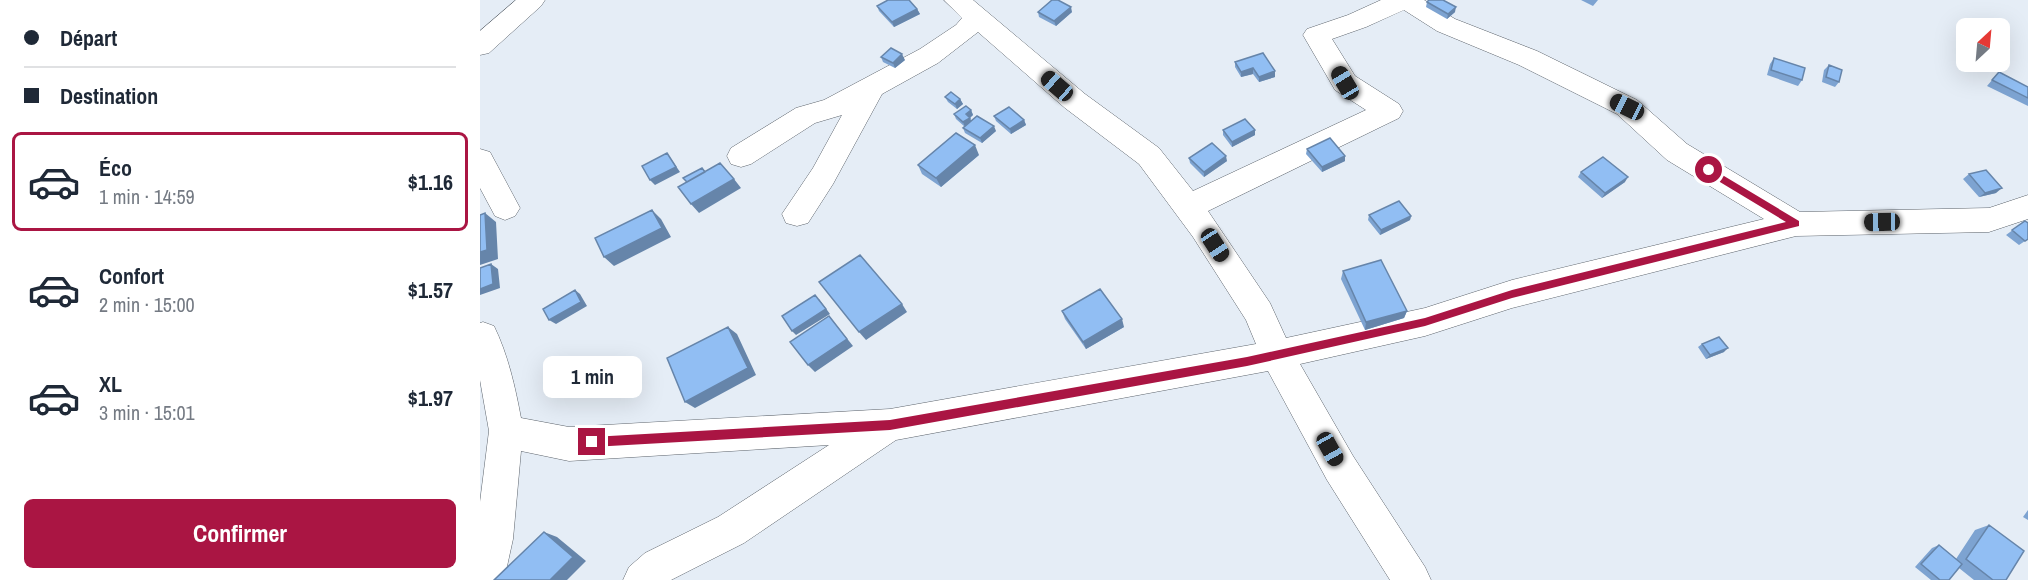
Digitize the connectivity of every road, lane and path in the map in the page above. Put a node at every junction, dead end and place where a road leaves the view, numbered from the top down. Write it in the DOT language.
graph roads {
  1 [pos="532,0"];
  2 [pos="1402,0"];
  3 [pos="1411,0"];
  4 [pos="967,8"];
  5 [pos="480,46"];
  6 [pos="871,88"];
  7 [pos="741,156"];
  8 [pos="480,160"];
  9 [pos="1188,207"];
  10 [pos="2028,207"];
  11 [pos="506,208"];
  12 [pos="797,214"];
  13 [pos="1796,224"];
  14 [pos="483,336"];
  15 [pos="1277,355"];
  16 [pos="890,425"];
  17 [pos="506,431"];
  18 [pos="485,580"];
  19 [pos="642,580"];
  20 [pos="1412,580"];
  1 -- 5 [label="street"];
  2 -- 9 [label="street"];
  3 -- 13 [label="street"];
  4 -- 6 [label="street"];
  4 -- 9 [label="street"];
  6 -- 7 [label="street"];
  6 -- 12 [label="street"];
  8 -- 11 [label="street"];
  9 -- 15 [label="street"];
  10 -- 13 [label="street"];
  13 -- 15 [label="street"];
  14 -- 17 [label="street"];
  15 -- 16 [label="street"];
  15 -- 20 [label="street"];
  16 -- 17 [label="street"];
  16 -- 19 [label="street"];
  17 -- 18 [label="street"];
}
